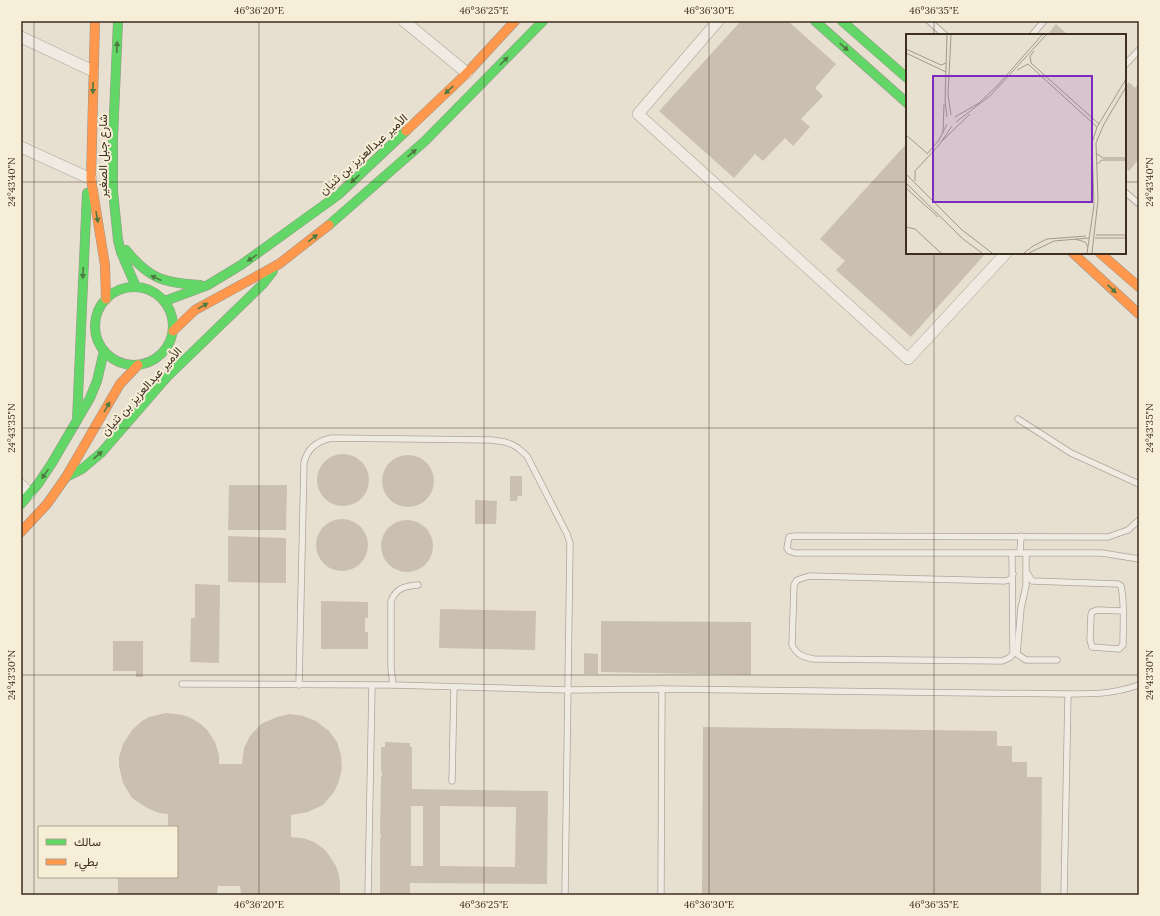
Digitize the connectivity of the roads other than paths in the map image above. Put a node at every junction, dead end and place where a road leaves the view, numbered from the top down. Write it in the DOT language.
graph roads {
  1 [pos="95,21"];
  2 [pos="118,21"];
  3 [pos="404,21"];
  4 [pos="515,21"];
  5 [pos="543,21"];
  6 [pos="718,21"];
  7 [pos="815,21"];
  8 [pos="842,21"];
  9 [pos="930,21"];
  10 [pos="1044,21"];
  11 [pos="944,34"];
  12 [pos="1033,34"];
  13 [pos="21,37"];
  14 [pos="1139,50"];
  15 [pos="1126,64"];
  16 [pos="894,66"];
  17 [pos="93,71"];
  18 [pos="467,73"];
  19 [pos="906,77"];
  20 [pos="881,80"];
  21 [pos="906,102"];
  22 [pos="21,147"];
  23 [pos="91,178"];
  24 [pos="1126,193"];
  25 [pos="1139,204"];
  26 [pos="118,240"];
  27 [pos="1005,254"];
  28 [pos="1074,254"];
  29 [pos="1101,254"];
  30 [pos="1110,262"];
  31 [pos="279,264"];
  32 [pos="1098,276"];
  33 [pos="208,285"];
  34 [pos="136,287"];
  35 [pos="1139,287"];
  36 [pos="106,299"];
  37 [pos="165,301"];
  38 [pos="1139,314"];
  39 [pos="173,331"];
  40 [pos="104,351"];
  41 [pos="138,365"];
  42 [pos="1018,419"];
  43 [pos="77,420"];
  44 [pos="66,477"];
  45 [pos="1139,484"];
  46 [pos="21,485"];
  47 [pos="30,494"];
  48 [pos="21,504"];
  49 [pos="1139,520"];
  50 [pos="21,532"];
  51 [pos="1021,536"];
  52 [pos="1012,553"];
  53 [pos="1023,553"];
  54 [pos="1139,559"];
  55 [pos="1026,571"];
  56 [pos="1013,574"];
  57 [pos="418,585"];
  58 [pos="1123,611"];
  59 [pos="1057,660"];
  60 [pos="182,684"];
  61 [pos="299,685"];
  62 [pos="393,685"];
  63 [pos="1139,685"];
  64 [pos="372,686"];
  65 [pos="454,687"];
  66 [pos="662,689"];
  67 [pos="568,690"];
  68 [pos="1068,694"];
  69 [pos="452,781"];
  70 [pos="368,895"];
  71 [pos="565,895"];
  72 [pos="661,895"];
  73 [pos="1064,895"];
  1 -- 17 [label="street, شارع جبل الصغير"];
  26 -- 2 [label="street, شارع جبل الصغير, one-way"];
  3 -- 18 [label="street"];
  4 -- 18 [label="street, الأمير عبدالعزيز بن ثنيان"];
  31 -- 5 [label="street, الأمير عبدالعزيز بن ثنيان, one-way"];
  6 -- 27 [label="street"];
  7 -- 20 [label="street, one-way"];
  8 -- 16 [label="street"];
  9 -- 11 [label="lane"];
  10 -- 12 [label="lane"];
  13 -- 17 [label="street"];
  14 -- 15 [label="lane"];
  16 -- 19 [label="street"];
  16 -- 20 [label="street"];
  17 -- 23 [label="street, شارع جبل الصغير, one-way"];
  18 -- 33 [label="street, الأمير عبدالعزيز بن ثنيان, one-way"];
  20 -- 21 [label="street"];
  22 -- 23 [label="street"];
  23 -- 36 [label="street, شارع جبل الصغير, one-way"];
  23 -- 43 [label="street, شارع جبل الصغير, one-way"];
  24 -- 25 [label="lane"];
  33 -- 26 [label="street, one-way"];
  26 -- 34 [label="street, شارع جبل الصغير"];
  28 -- 32 [label="street"];
  29 -- 30 [label="street"];
  30 -- 32 [label="street"];
  30 -- 35 [label="street"];
  39 -- 31 [label="street, الأمير عبدالعزيز بن ثنيان, one-way"];
  44 -- 31 [label="street, الأمير عبدالعزيز بن ثنيان, one-way"];
  32 -- 38 [label="street, one-way"];
  33 -- 37 [label="street, الأمير عبدالعزيز بن ثنيان"];
  34 -- 36 [label="street"];
  34 -- 37 [label="street"];
  36 -- 40 [label="street"];
  37 -- 39 [label="street"];
  39 -- 41 [label="street"];
  40 -- 41 [label="street"];
  40 -- 43 [label="street, شارع جبل الصغير"];
  44 -- 41 [label="street, الأمير عبدالعزيز بن ثنيان, one-way"];
  42 -- 45 [label="lane"];
  43 -- 47 [label="street, شارع جبل الصغير, one-way"];
  44 -- 50 [label="street, الأمير عبدالعزيز بن ثنيان"];
  46 -- 47 [label="street"];
  47 -- 48 [label="street"];
  49 -- 51 [label="lane"];
  51 -- 52 [label="lane"];
  51 -- 53 [label="lane"];
  52 -- 53 [label="lane"];
  52 -- 56 [label="lane"];
  53 -- 54 [label="lane"];
  53 -- 55 [label="lane"];
  55 -- 58 [label="lane"];
  55 -- 59 [label="lane"];
  56 -- 56 [label="lane"];
  57 -- 62 [label="lane"];
  58 -- 58 [label="lane"];
  60 -- 61 [label="lane"];
  61 -- 64 [label="lane"];
  61 -- 67 [label="lane"];
  62 -- 64 [label="lane"];
  62 -- 65 [label="lane"];
  63 -- 68 [label="lane"];
  64 -- 70 [label="lane"];
  65 -- 67 [label="lane"];
  65 -- 69 [label="lane"];
  66 -- 67 [label="lane"];
  66 -- 68 [label="lane"];
  66 -- 72 [label="lane"];
  67 -- 71 [label="lane"];
  68 -- 73 [label="lane"];
}
